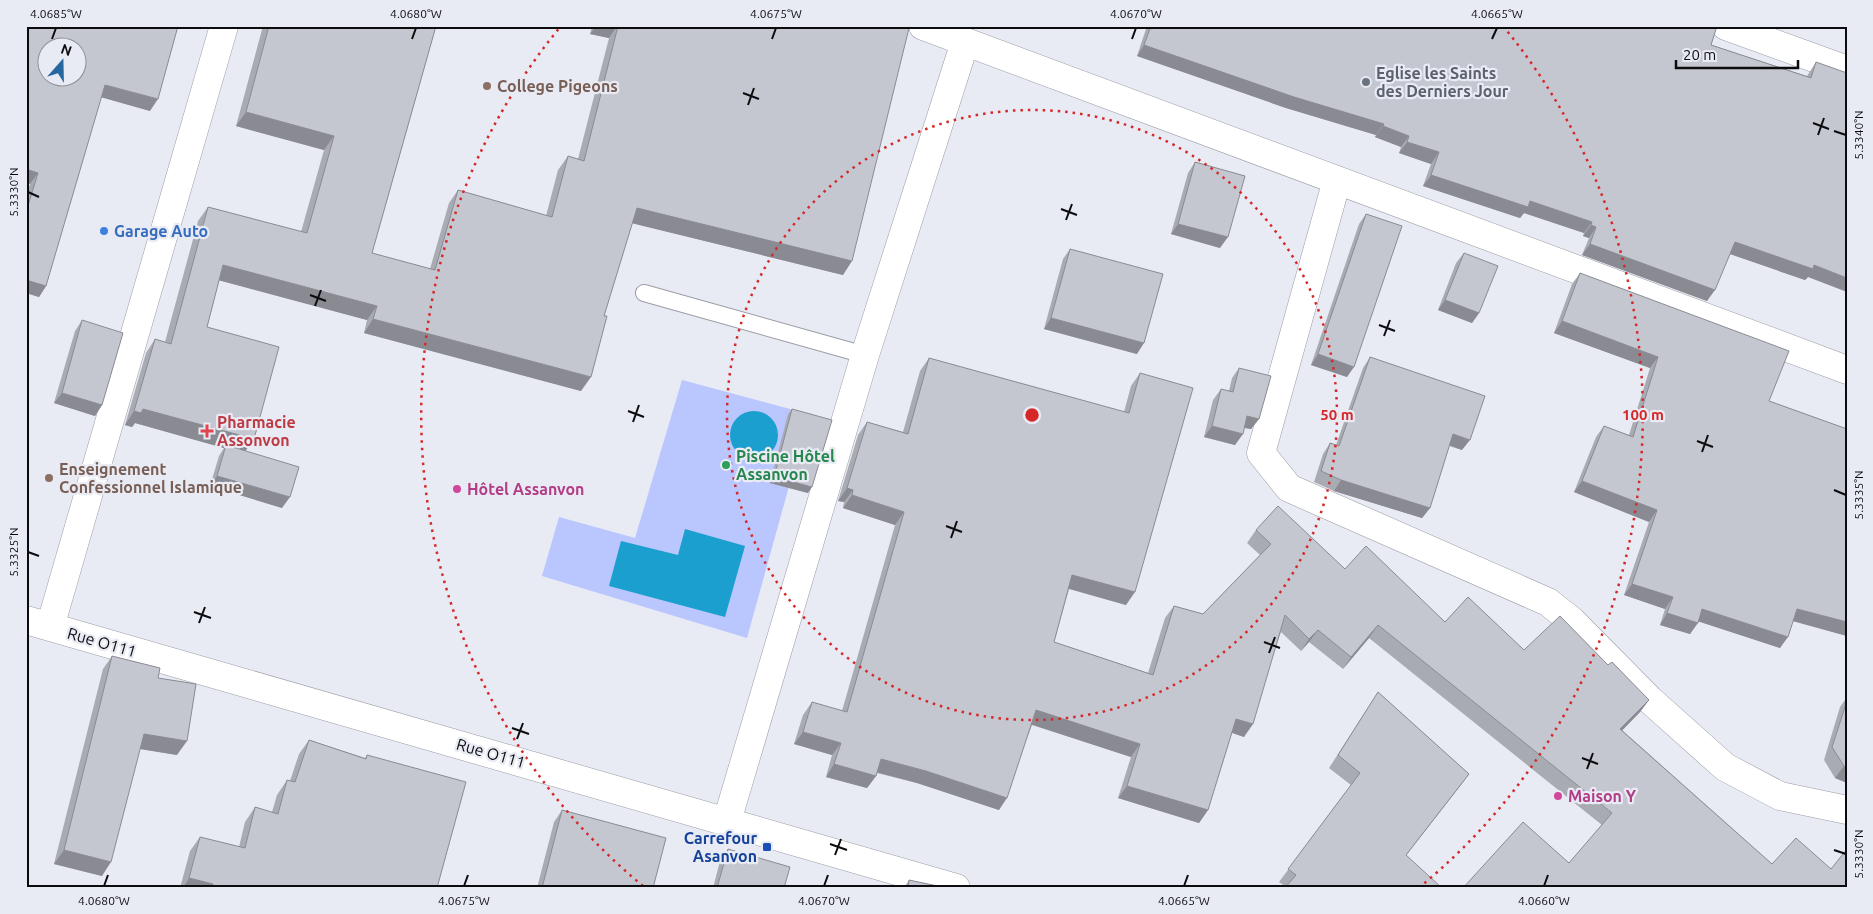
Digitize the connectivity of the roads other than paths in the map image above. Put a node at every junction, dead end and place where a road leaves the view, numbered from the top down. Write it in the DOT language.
graph roads {
  1 [pos="224,26"];
  2 [pos="923,26"];
  3 [pos="1726,26"];
  4 [pos="966,42"];
  5 [pos="1847,70"];
  6 [pos="1337,180"];
  7 [pos="644,293"];
  8 [pos="865,355"];
  9 [pos="1847,370"];
  10 [pos="38,623"];
  11 [pos="1847,810"];
  12 [pos="727,820"];
  13 [pos="956,888"];
  1 -- 10 [label="street"];
  2 -- 4 [label="street"];
  3 -- 5 [label="street"];
  4 -- 6 [label="street"];
  4 -- 8 [label="street"];
  6 -- 9 [label="street"];
  6 -- 11 [label="street"];
  7 -- 8 [label="lane"];
  8 -- 12 [label="street"];
  10 -- 12 [label="street, Rue O111"];
  12 -- 13 [label="street, Rue O111"];
}
